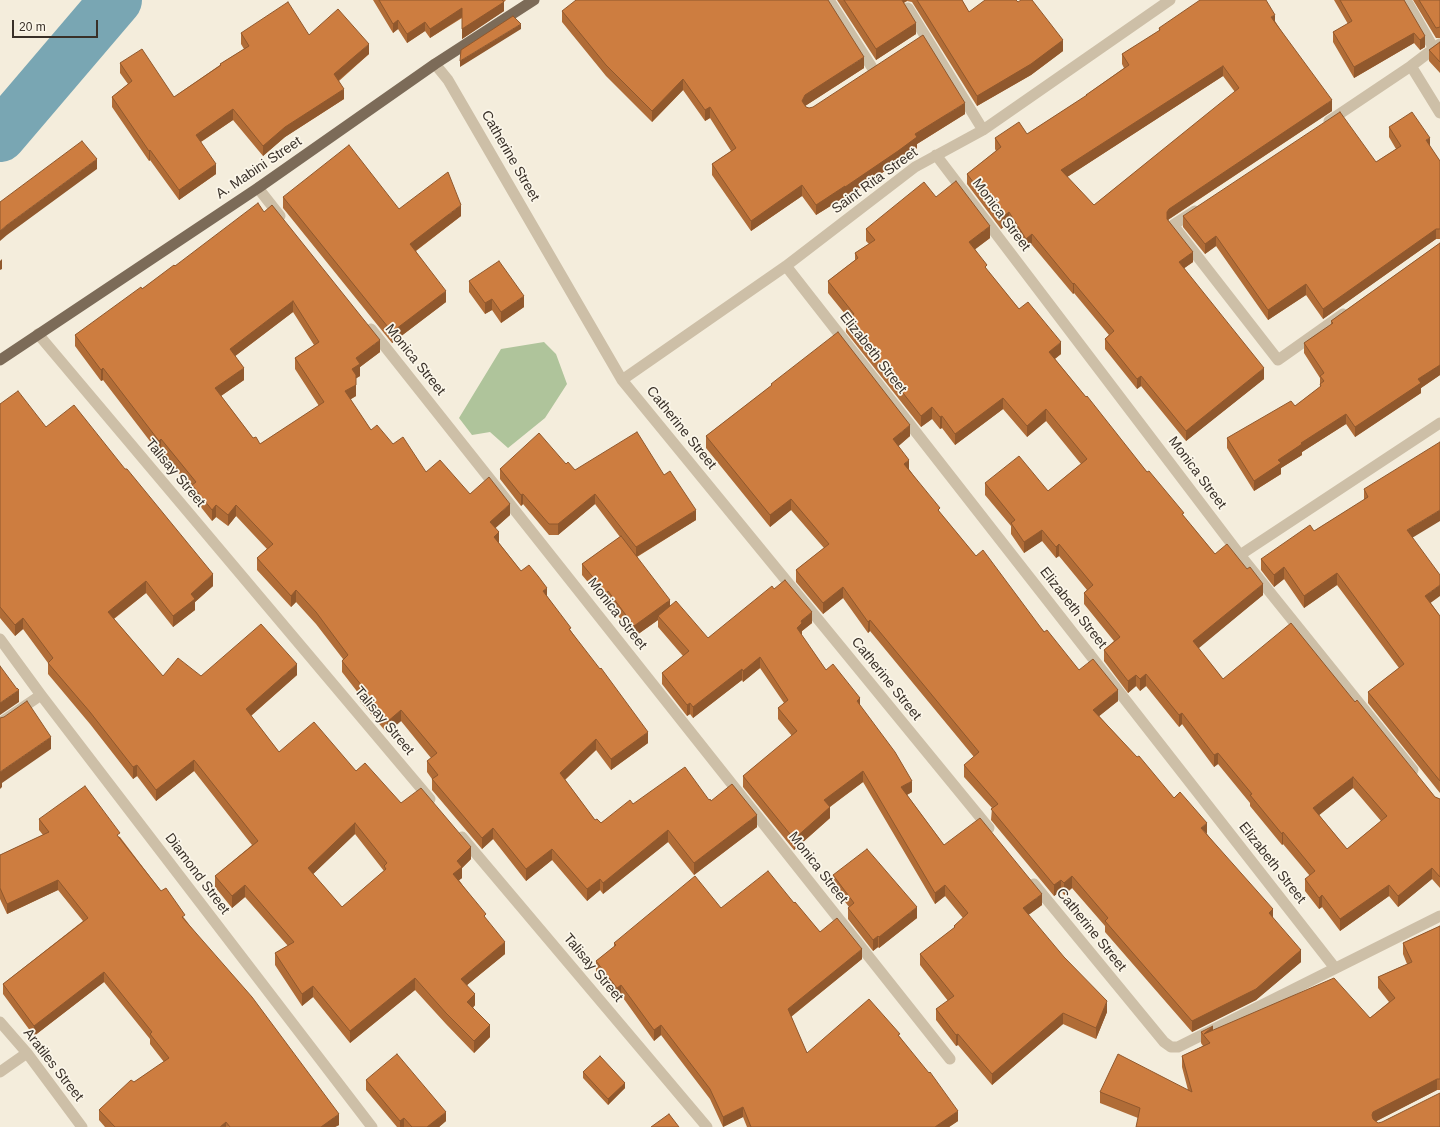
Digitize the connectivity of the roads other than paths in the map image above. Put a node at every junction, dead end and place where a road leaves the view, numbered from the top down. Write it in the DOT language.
graph roads {
  1 [pos="534,0"];
  2 [pos="829,0"];
  3 [pos="1170,0"];
  4 [pos="1406,0"];
  5 [pos="908,8"];
  6 [pos="1437,46"];
  7 [pos="435,64"];
  8 [pos="1411,66"];
  9 [pos="873,69"];
  10 [pos="1440,113"];
  11 [pos="1318,128"];
  12 [pos="983,130"];
  13 [pos="936,155"];
  14 [pos="258,188"];
  15 [pos="1206,203"];
  16 [pos="288,225"];
  17 [pos="786,266"];
  18 [pos="1349,309"];
  19 [pos="362,318"];
  20 [pos="38,334"];
  21 [pos="0,360"];
  22 [pos="622,380"];
  23 [pos="1440,423"];
  24 [pos="1240,555"];
  25 [pos="0,639"];
  26 [pos="41,695"];
  27 [pos="0,724"];
  28 [pos="1420,779"];
  29 [pos="439,810"];
  30 [pos="455,828"];
  31 [pos="997,838"];
  32 [pos="1027,875"];
  33 [pos="1440,916"];
  34 [pos="1335,968"];
  35 [pos="0,1022"];
  36 [pos="27,1053"];
  37 [pos="950,1059"];
  38 [pos="0,1072"];
  39 [pos="82,1127"];
  40 [pos="372,1127"];
  41 [pos="707,1127"];
  1 -- 7 [label="main road, A. Mabini Street"];
  2 -- 9 [label="street"];
  3 -- 12 [label="street, Saint Rita Street"];
  4 -- 6 [label="street"];
  5 -- 12 [label="street"];
  6 -- 8 [label="street"];
  7 -- 14 [label="main road, A. Mabini Street"];
  7 -- 22 [label="street, Catherine Street"];
  8 -- 10 [label="street"];
  8 -- 11 [label="street"];
  12 -- 13 [label="street, Saint Rita Street"];
  13 -- 17 [label="street, Saint Rita Street"];
  13 -- 24 [label="street, Monica Street"];
  14 -- 16 [label="street"];
  14 -- 20 [label="main road, A. Mabini Street"];
  15 -- 18 [label="street"];
  17 -- 22 [label="street, Saint Rita Street"];
  17 -- 34 [label="street, Elizabeth Street"];
  19 -- 37 [label="street, Monica Street"];
  20 -- 21 [label="main road, A. Mabini Street"];
  20 -- 29 [label="street, Talisay Street"];
  22 -- 31 [label="street, Catherine Street"];
  23 -- 24 [label="street"];
  24 -- 28 [label="street, Monica Street"];
  25 -- 26 [label="street, Diamond Street"];
  26 -- 27 [label="street"];
  26 -- 40 [label="street, Diamond Street"];
  30 -- 41 [label="street, Talisay Street"];
  32 -- 34 [label="street, Catherine Street"];
  33 -- 34 [label="street, Catherine Street"];
  35 -- 36 [label="street, Aratiles Street"];
  36 -- 38 [label="street"];
  36 -- 39 [label="street, Aratiles Street"];
}
